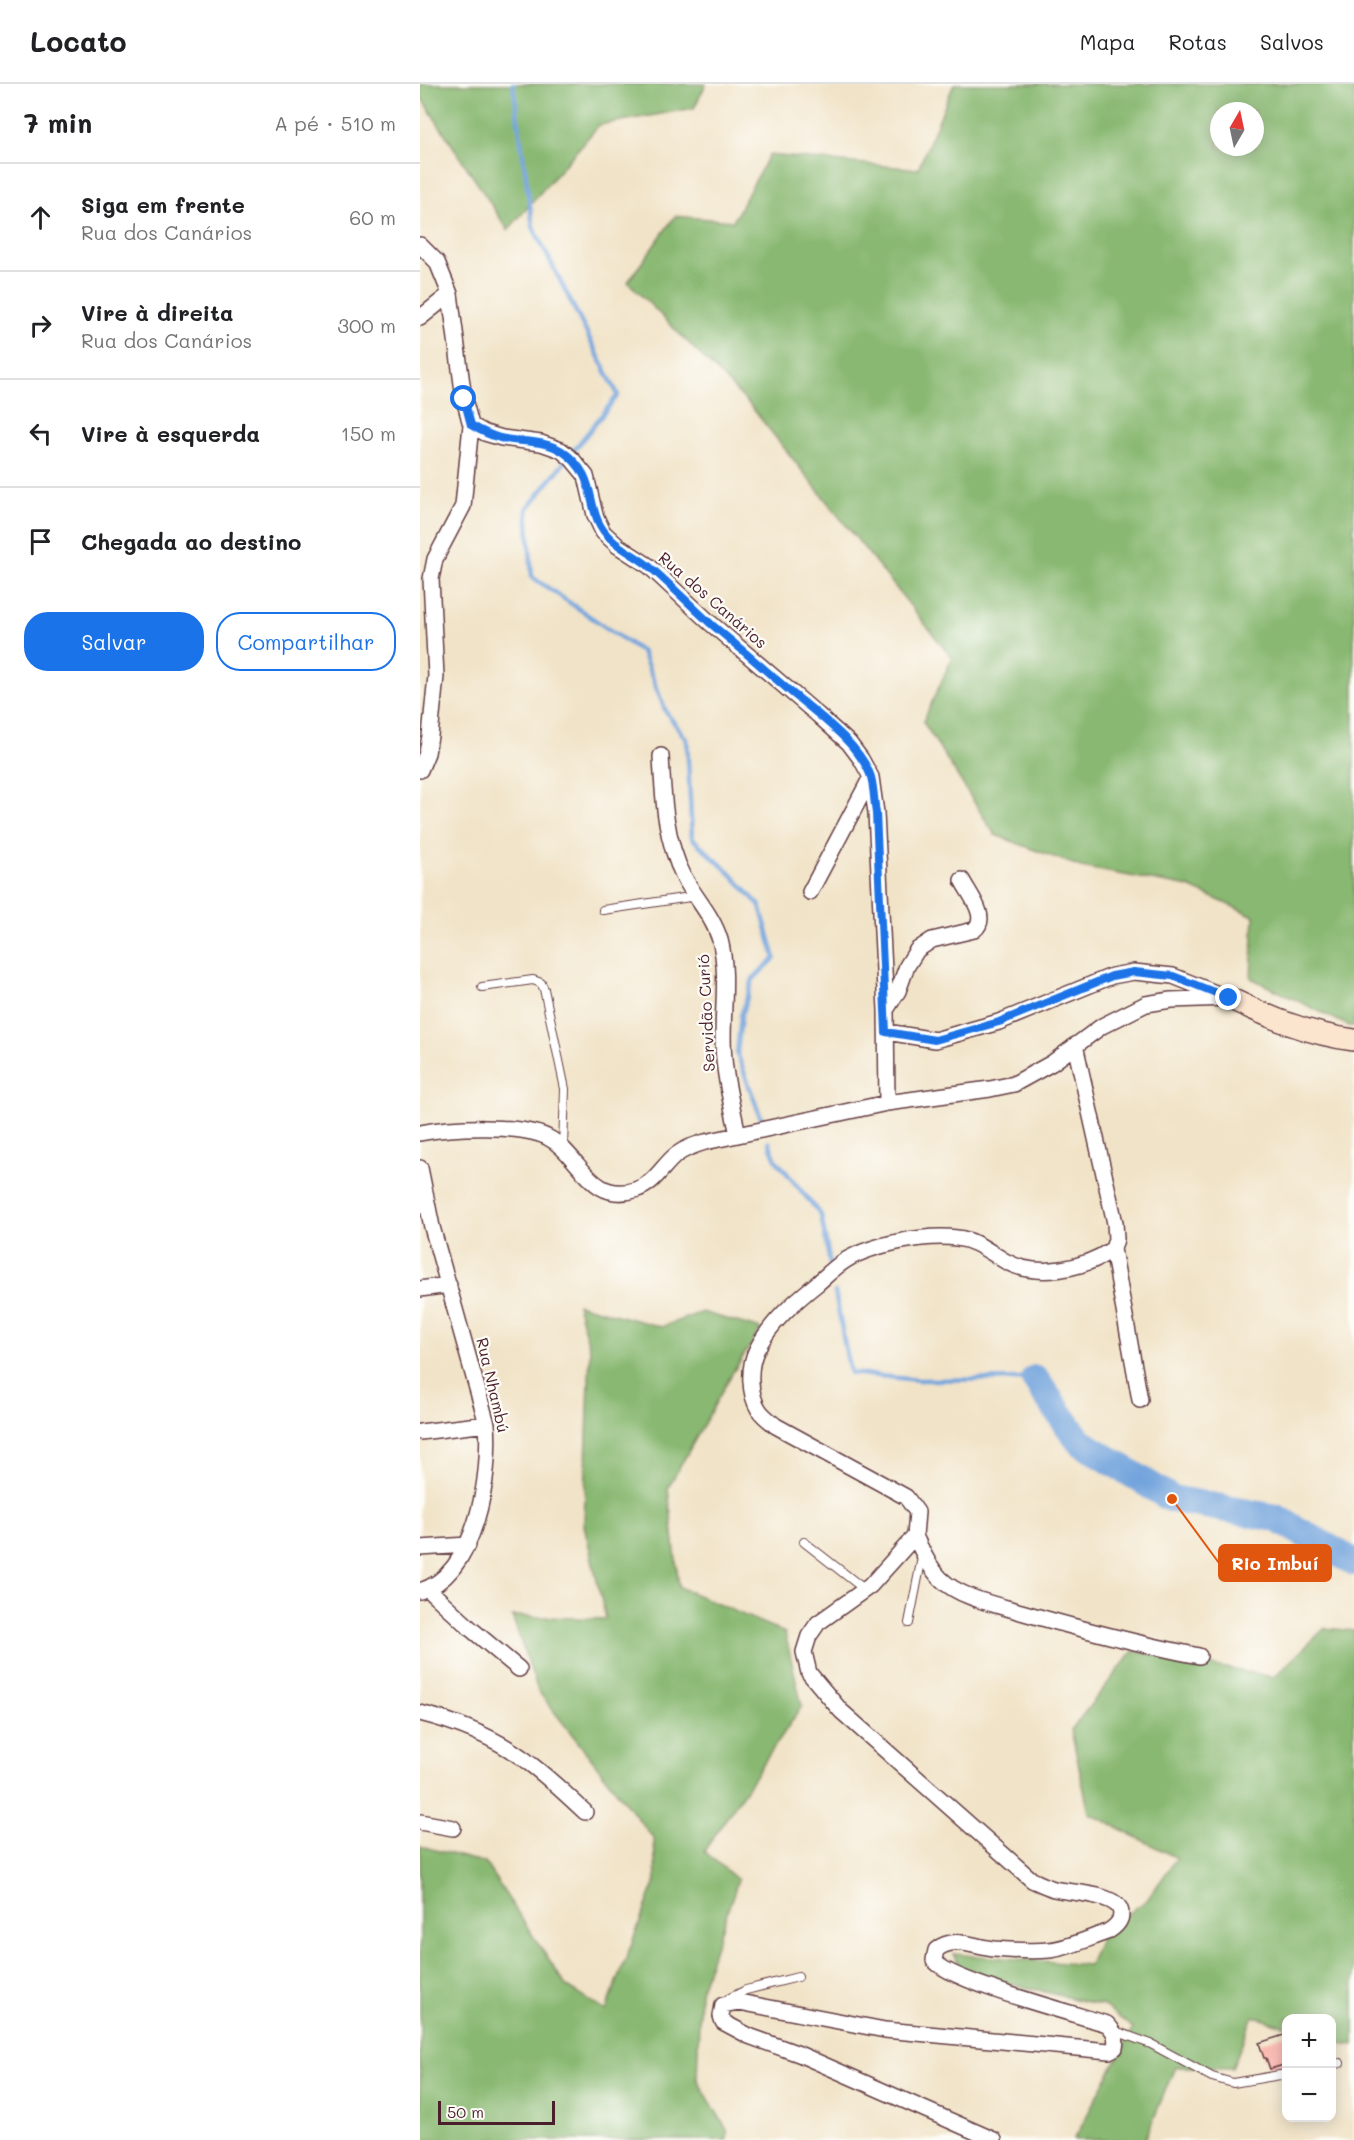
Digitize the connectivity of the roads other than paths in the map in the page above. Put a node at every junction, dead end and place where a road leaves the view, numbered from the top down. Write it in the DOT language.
graph roads {
  1 [pos="420,245"];
  2 [pos="450,294"];
  3 [pos="420,318"];
  4 [pos="471,425"];
  5 [pos="661,756"];
  6 [pos="420,770"];
  7 [pos="871,777"];
  8 [pos="962,880"];
  9 [pos="810,892"];
  10 [pos="697,896"];
  11 [pos="603,910"];
  12 [pos="482,987"];
  13 [pos="1229,998"];
  14 [pos="886,1010"];
  15 [pos="886,1032"];
  16 [pos="1354,1040"];
  17 [pos="1075,1045"];
  18 [pos="887,1103"];
  19 [pos="420,1133"];
  20 [pos="738,1135"];
  21 [pos="563,1148"];
  22 [pos="420,1168"];
  23 [pos="1113,1249"];
  24 [pos="449,1285"];
  25 [pos="420,1289"];
  26 [pos="1140,1400"];
  27 [pos="487,1424"];
  28 [pos="420,1432"];
  29 [pos="915,1536"];
  30 [pos="804,1542"];
  31 [pos="468,1545"];
  32 [pos="420,1548"];
  33 [pos="923,1554"];
  34 [pos="424,1590"];
  35 [pos="864,1590"];
  36 [pos="909,1623"];
  37 [pos="1199,1656"];
  38 [pos="519,1669"];
  39 [pos="420,1713"];
  40 [pos="585,1812"];
  41 [pos="420,1822"];
  42 [pos="453,1828"];
  43 [pos="798,1977"];
  44 [pos="723,2005"];
  45 [pos="1113,2030"];
  46 [pos="1282,2075"];
  47 [pos="994,2140"];
  1 -- 2 [label="street"];
  2 -- 3 [label="street"];
  2 -- 4 [label="street"];
  4 -- 6 [label="street"];
  4 -- 7 [label="street, Rua dos Canários"];
  5 -- 10 [label="street, Servidão Curió"];
  7 -- 9 [label="street"];
  7 -- 14 [label="street, Rua dos Canários"];
  8 -- 14 [label="street"];
  10 -- 11 [label="lane"];
  10 -- 20 [label="street, Servidão Curió"];
  12 -- 21 [label="lane"];
  13 -- 15 [label="street"];
  13 -- 16 [label="street"];
  13 -- 17 [label="street"];
  14 -- 15 [label="street, Rua dos Canários"];
  15 -- 18 [label="street, Rua dos Canários"];
  17 -- 18 [label="street"];
  17 -- 23 [label="street"];
  18 -- 20 [label="street"];
  19 -- 21 [label="street"];
  20 -- 21 [label="street"];
  22 -- 24 [label="street, Rua Nhambú"];
  23 -- 26 [label="street"];
  23 -- 29 [label="street"];
  24 -- 25 [label="street"];
  24 -- 27 [label="street, Rua Nhambú"];
  27 -- 28 [label="street"];
  27 -- 31 [label="street, Rua Nhambú"];
  29 -- 33 [label="street"];
  29 -- 35 [label="street"];
  30 -- 35 [label="lane"];
  31 -- 32 [label="street"];
  31 -- 34 [label="street, Rua Nhambú"];
  33 -- 36 [label="lane"];
  33 -- 37 [label="street"];
  34 -- 38 [label="street"];
  35 -- 45 [label="street"];
  39 -- 40 [label="street"];
  41 -- 42 [label="street"];
  43 -- 44 [label="lane"];
  44 -- 45 [label="street"];
  44 -- 47 [label="street"];
  45 -- 46 [label="lane"];
}
